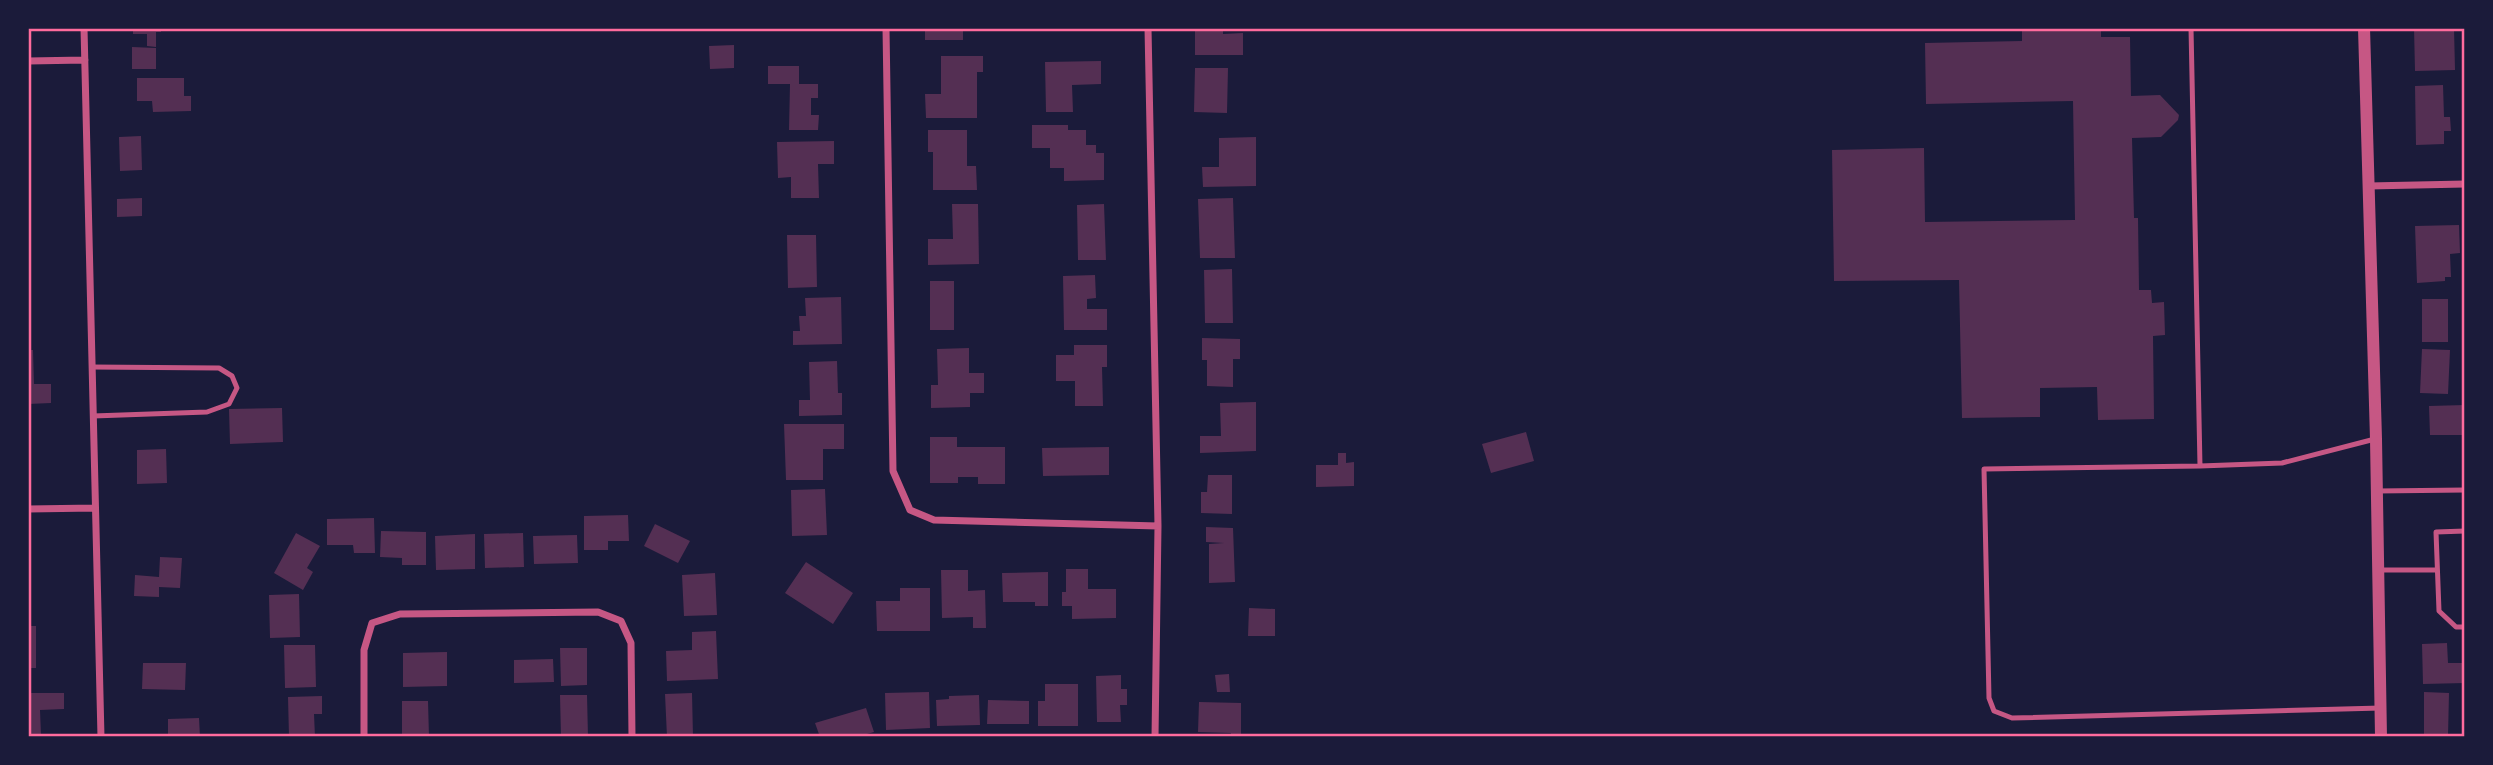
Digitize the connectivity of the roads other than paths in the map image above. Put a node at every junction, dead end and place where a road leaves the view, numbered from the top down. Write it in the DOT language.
graph roads {
  1 [pos="84,28"];
  2 [pos="886,28"];
  3 [pos="1148,28"];
  4 [pos="2190,28"];
  5 [pos="2364,28"];
  6 [pos="85,60"];
  7 [pos="28,61"];
  8 [pos="2465,184"];
  9 [pos="2368,186"];
  10 [pos="92,367"];
  11 [pos="93,416"];
  12 [pos="2376,439"];
  13 [pos="2200,466"];
  14 [pos="2465,490"];
  15 [pos="2377,491"];
  16 [pos="95,508"];
  17 [pos="28,509"];
  18 [pos="1158,526"];
  19 [pos="2465,531"];
  20 [pos="2378,570"];
  21 [pos="2437,570"];
  22 [pos="2465,627"];
  23 [pos="2381,708"];
  24 [pos="101,737"];
  25 [pos="364,737"];
  26 [pos="632,737"];
  27 [pos="1156,737"];
  28 [pos="2381,737"];
  1 -- 6 [label="street"];
  2 -- 18 [label="street"];
  3 -- 18 [label="street"];
  4 -- 13 [label="lane"];
  5 -- 9 [label="street"];
  6 -- 7 [label="street"];
  6 -- 10 [label="street"];
  8 -- 9 [label="street"];
  9 -- 12 [label="street"];
  10 -- 11 [label="street"];
  10 -- 11 [label="lane"];
  11 -- 16 [label="street"];
  12 -- 13 [label="lane"];
  12 -- 15 [label="street"];
  13 -- 23 [label="lane"];
  14 -- 15 [label="lane"];
  15 -- 20 [label="street"];
  16 -- 17 [label="street"];
  16 -- 24 [label="street"];
  18 -- 27 [label="street"];
  19 -- 21 [label="lane"];
  20 -- 21 [label="lane"];
  20 -- 23 [label="street"];
  21 -- 22 [label="lane"];
  23 -- 28 [label="street"];
  25 -- 26 [label="street"];
}
